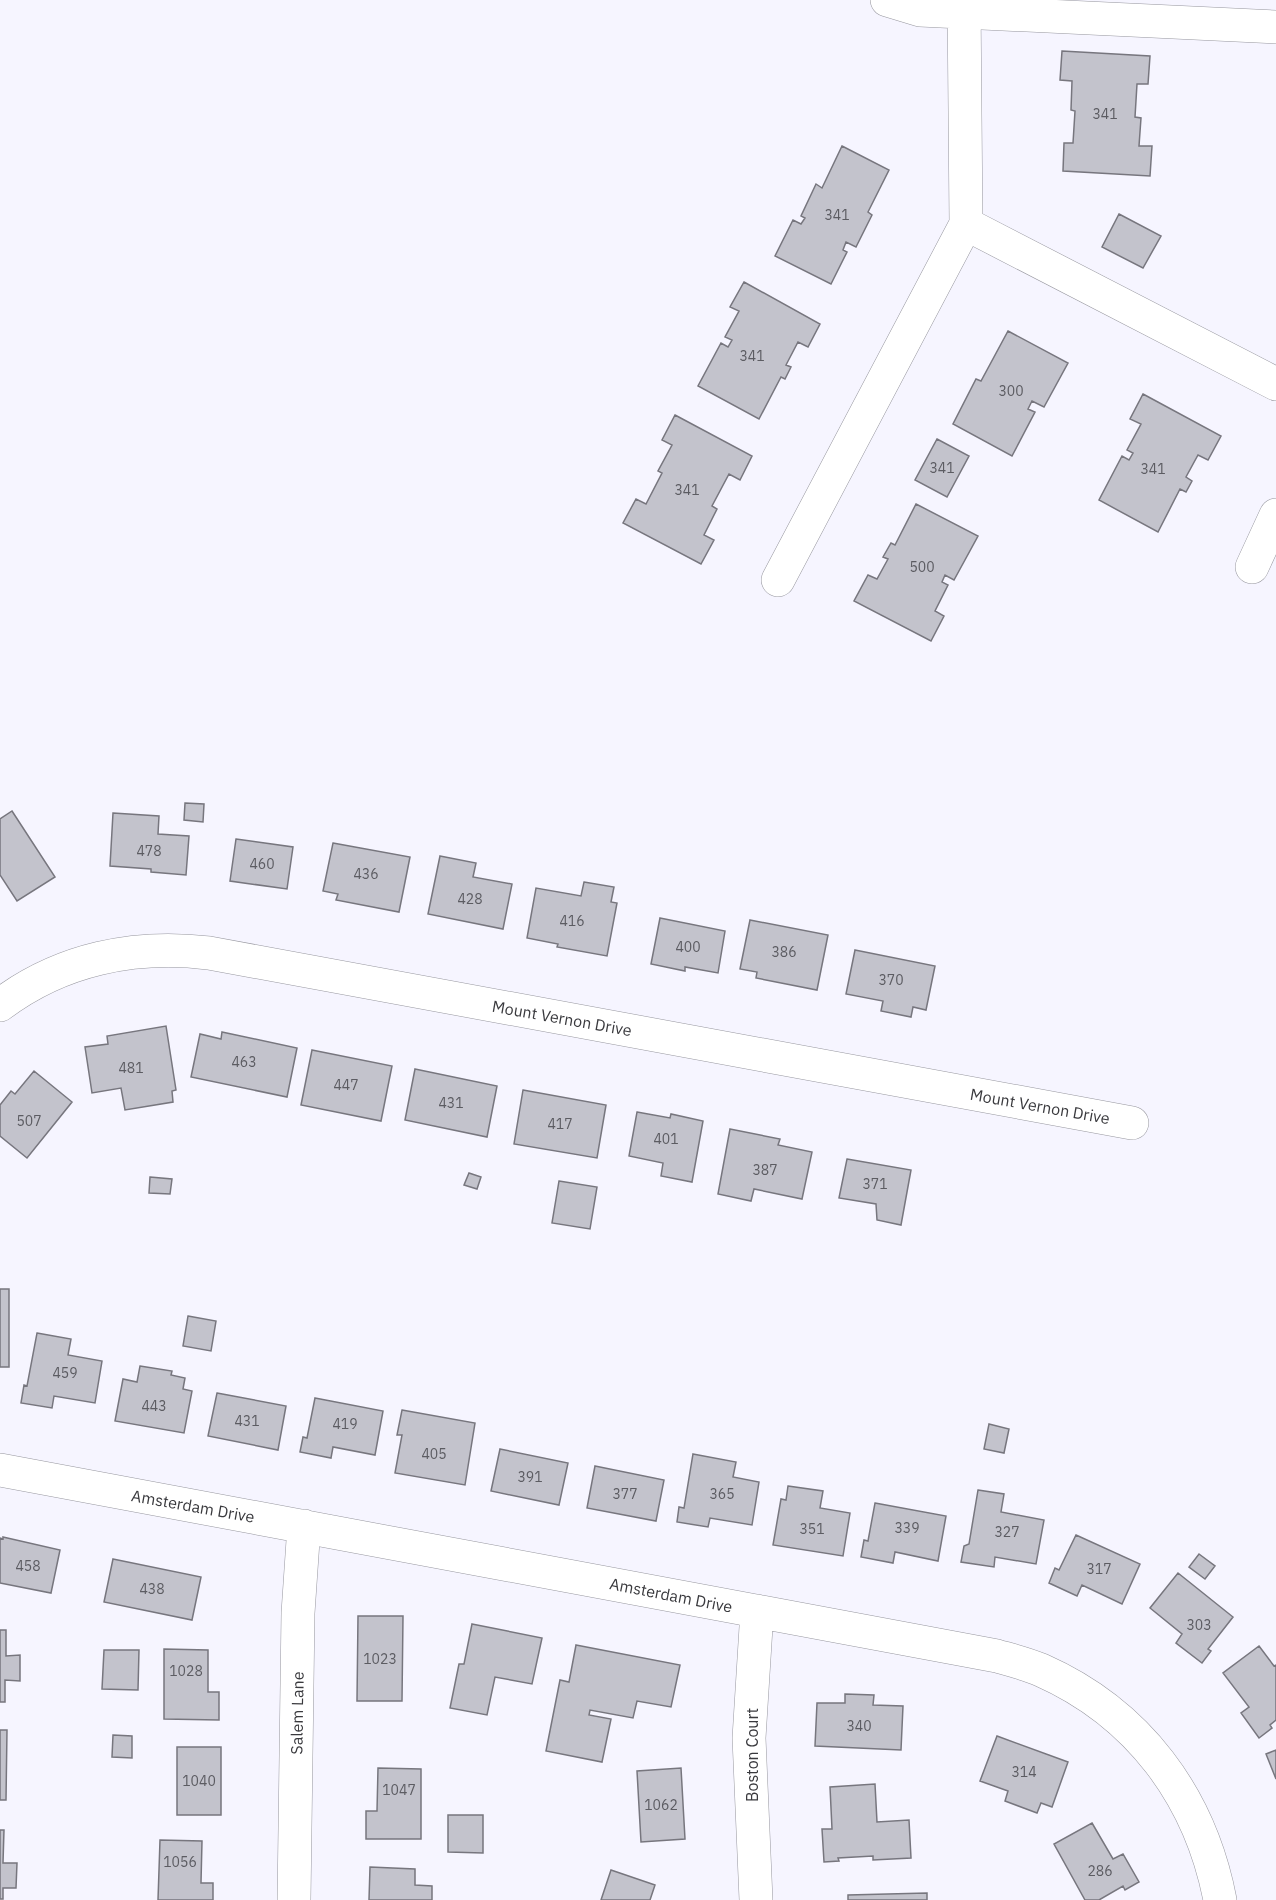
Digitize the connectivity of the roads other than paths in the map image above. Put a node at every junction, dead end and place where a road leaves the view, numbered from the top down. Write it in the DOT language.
graph roads {
  1 [pos="886,0"];
  2 [pos="963,6"];
  3 [pos="1276,27"];
  4 [pos="966,224"];
  5 [pos="1276,384"];
  6 [pos="1276,515"];
  7 [pos="1252,567"];
  8 [pos="778,580"];
  9 [pos="3,995"];
  10 [pos="1132,1123"];
  11 [pos="0,1470"];
  12 [pos="304,1526"];
  13 [pos="757,1611"];
  14 [pos="294,1900"];
  15 [pos="756,1900"];
  16 [pos="1220,1900"];
  1 -- 2 [label="street"];
  2 -- 3 [label="street"];
  2 -- 4 [label="street"];
  4 -- 5 [label="street"];
  4 -- 8 [label="street"];
  6 -- 7 [label="street"];
  9 -- 10 [label="street, Mount Vernon Drive"];
  11 -- 12 [label="street, Amsterdam Drive"];
  12 -- 13 [label="street, Amsterdam Drive"];
  12 -- 14 [label="street, Salem Lane"];
  13 -- 15 [label="street, Boston Court"];
  13 -- 16 [label="street, Amsterdam Drive"];
}
